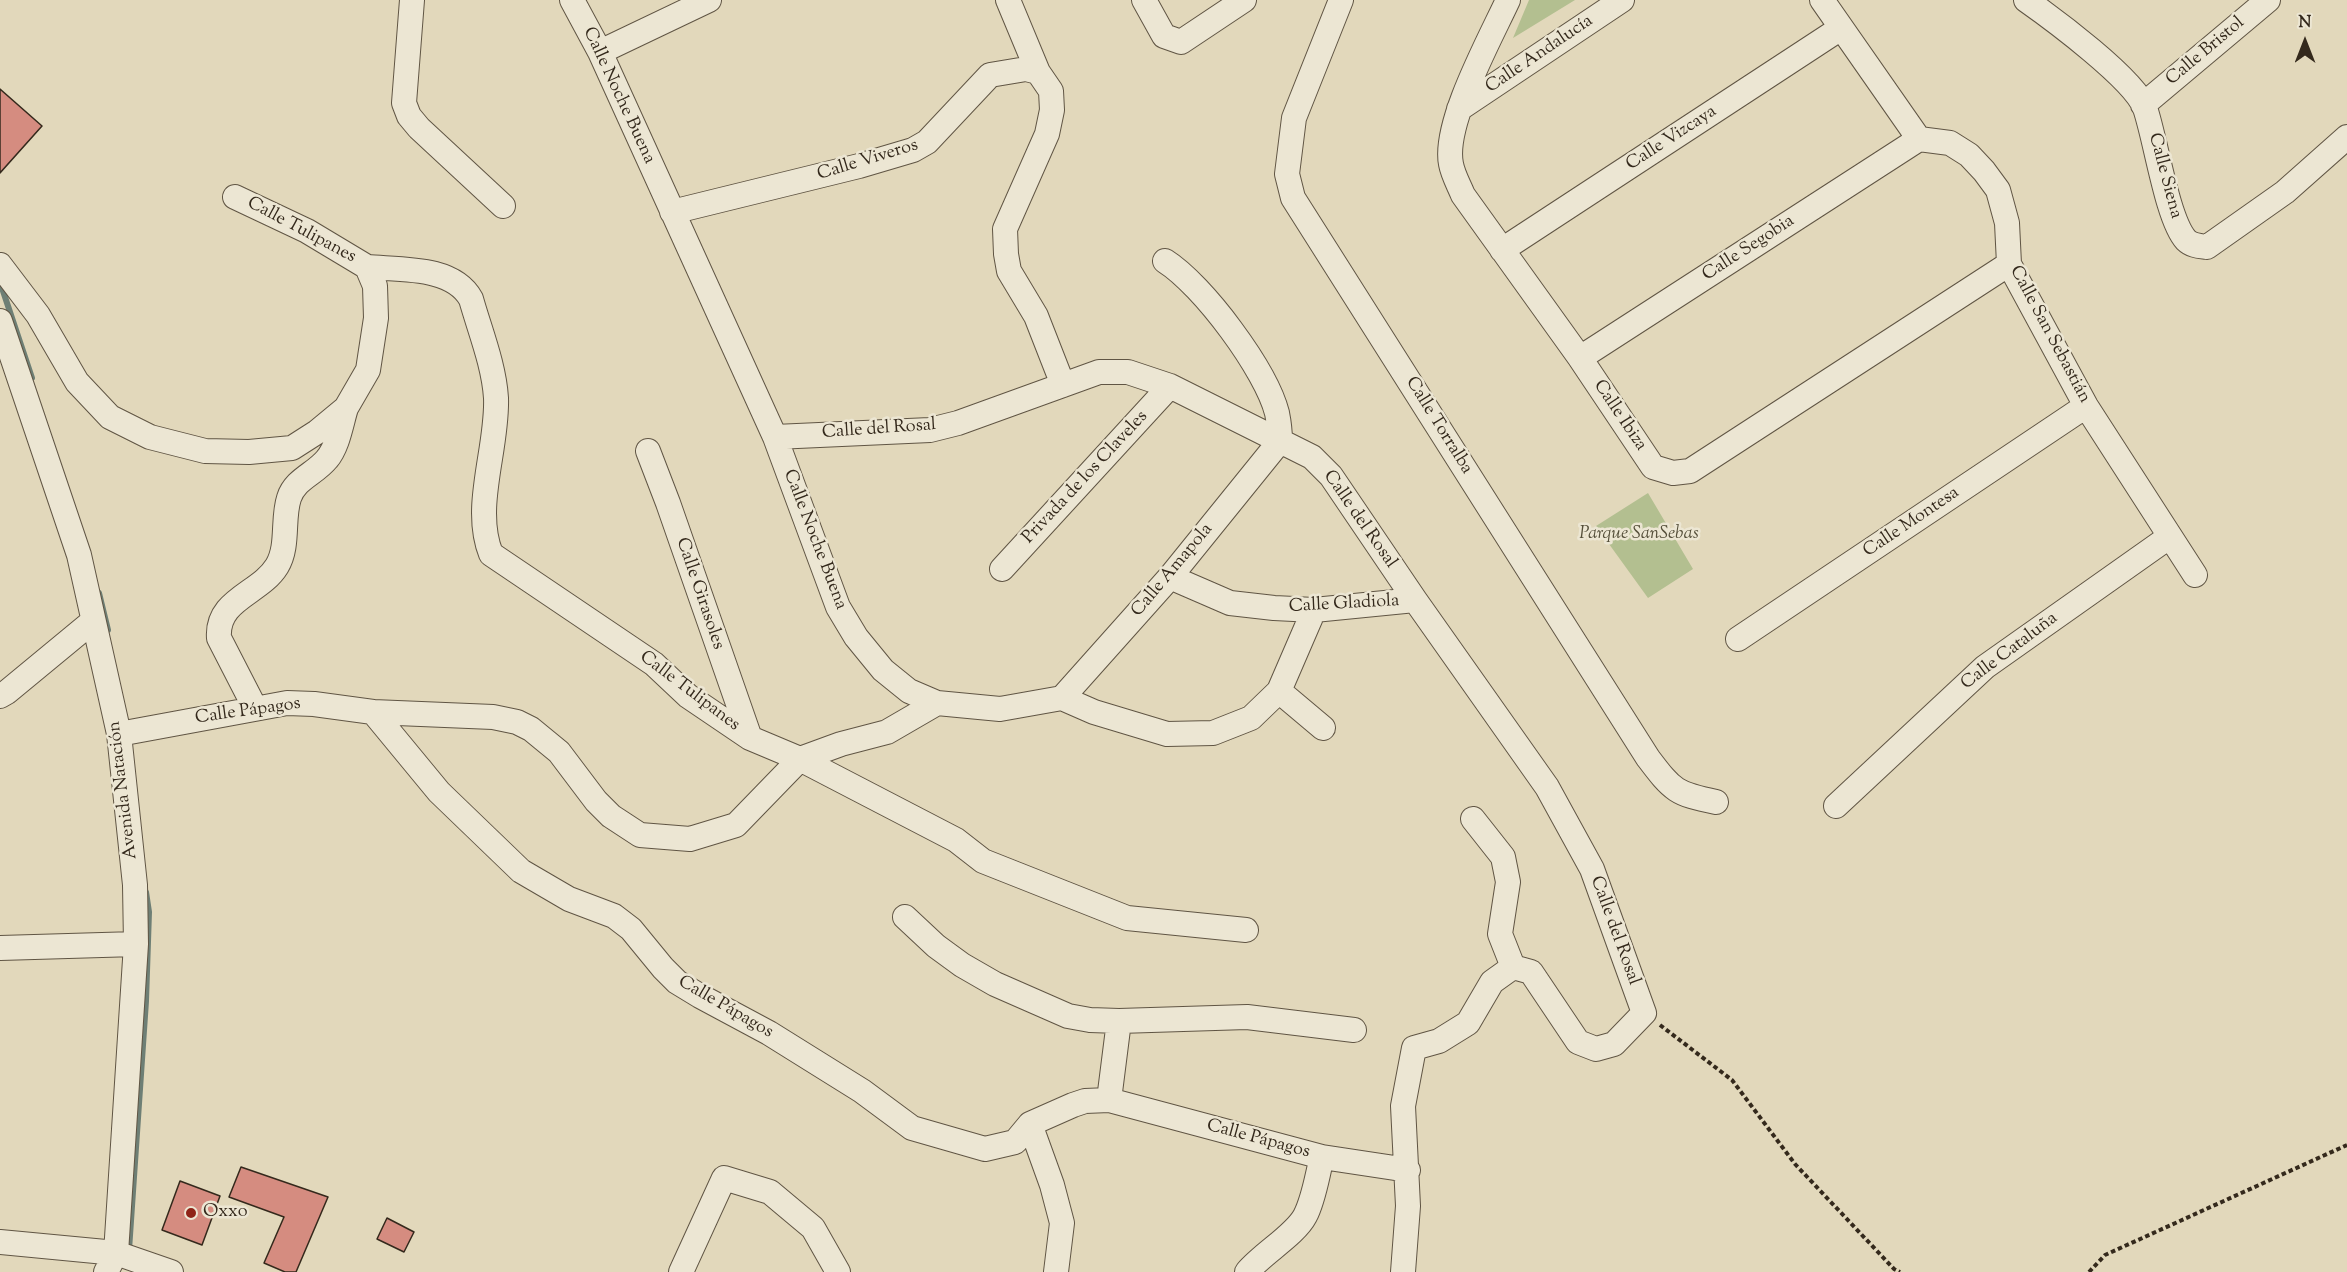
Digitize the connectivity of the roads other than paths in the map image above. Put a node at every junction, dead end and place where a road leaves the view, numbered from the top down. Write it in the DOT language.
graph roads {
  1 [pos="412,0"];
  2 [pos="572,0"];
  3 [pos="710,0"];
  4 [pos="1008,0"];
  5 [pos="1144,0"];
  6 [pos="1244,0"];
  7 [pos="1341,0"];
  8 [pos="1508,0"];
  9 [pos="1622,0"];
  10 [pos="1822,0"];
  11 [pos="2026,0"];
  12 [pos="2268,0"];
  13 [pos="1841,28"];
  14 [pos="600,52"];
  15 [pos="1038,72"];
  16 [pos="2144,105"];
  17 [pos="1459,110"];
  18 [pos="2347,137"];
  19 [pos="1919,140"];
  20 [pos="235,197"];
  21 [pos="503,206"];
  22 [pos="672,212"];
  23 [pos="1502,250"];
  24 [pos="1165,261"];
  25 [pos="2009,264"];
  26 [pos="0,265"];
  27 [pos="367,267"];
  28 [pos="0,321"];
  29 [pos="1580,358"];
  30 [pos="1063,385"];
  31 [pos="1170,386"];
  32 [pos="2086,406"];
  33 [pos="346,408"];
  34 [pos="775,437"];
  35 [pos="1280,441"];
  36 [pos="648,451"];
  37 [pos="2169,537"];
  38 [pos="1002,569"];
  39 [pos="2194,575"];
  40 [pos="1170,577"];
  41 [pos="1415,600"];
  42 [pos="1314,610"];
  43 [pos="93,621"];
  44 [pos="1738,639"];
  45 [pos="1279,691"];
  46 [pos="0,696"];
  47 [pos="1062,698"];
  48 [pos="937,703"];
  49 [pos="255,708"];
  50 [pos="373,712"];
  51 [pos="1323,728"];
  52 [pos="119,734"];
  53 [pos="750,738"];
  54 [pos="800,759"];
  55 [pos="1716,802"];
  56 [pos="1836,806"];
  57 [pos="1473,819"];
  58 [pos="905,917"];
  59 [pos="1246,930"];
  60 [pos="136,944"];
  61 [pos="0,948"];
  62 [pos="1513,967"];
  63 [pos="1119,1021"];
  64 [pos="1354,1030"];
  65 [pos="1109,1100"];
  66 [pos="1030,1124"];
  67 [pos="1322,1157"];
  68 [pos="1408,1170"];
  69 [pos="0,1242"];
  70 [pos="111,1262"];
  71 [pos="171,1272"];
  72 [pos="681,1272"];
  73 [pos="838,1272"];
  74 [pos="1056,1272"];
  75 [pos="1247,1272"];
  76 [pos="1403,1272"];
  1 -- 21 [label="street"];
  2 -- 14 [label="street, Calle Noche Buena"];
  3 -- 14 [label="street"];
  4 -- 15 [label="street"];
  5 -- 6 [label="street"];
  7 -- 55 [label="street, Calle Torralba"];
  8 -- 17 [label="street, Calle Ibiza"];
  9 -- 17 [label="street, Calle Andalucía"];
  10 -- 13 [label="street"];
  11 -- 16 [label="street, Calle Siena"];
  12 -- 16 [label="street, Calle Bristol"];
  13 -- 19 [label="street"];
  13 -- 23 [label="street, Calle Vizcaya"];
  14 -- 22 [label="street, Calle Noche Buena"];
  15 -- 22 [label="street, Calle Viveros"];
  15 -- 30 [label="street"];
  16 -- 18 [label="street, Calle Siena"];
  17 -- 23 [label="street, Calle Ibiza"];
  19 -- 25 [label="street, Calle San Sebastián"];
  19 -- 29 [label="street, Calle Segobia"];
  20 -- 27 [label="street, Calle Tulipanes"];
  22 -- 34 [label="street, Calle Noche Buena"];
  23 -- 29 [label="street, Calle Ibiza"];
  24 -- 35 [label="street"];
  25 -- 29 [label="street, Calle Ibiza"];
  25 -- 32 [label="street, Calle San Sebastián"];
  26 -- 33 [label="street, Calle Tulipanes"];
  27 -- 33 [label="street, Calle Tulipanes"];
  27 -- 53 [label="street, Calle Tulipanes"];
  28 -- 43 [label="street, Avenida Natación"];
  30 -- 31 [label="street, Calle del Rosal"];
  30 -- 34 [label="street, Calle del Rosal"];
  31 -- 35 [label="street, Calle del Rosal"];
  31 -- 38 [label="street, Privada de los Claveles"];
  32 -- 37 [label="street, Calle San Sebastián"];
  32 -- 44 [label="street, Calle Montesa"];
  33 -- 49 [label="street"];
  34 -- 48 [label="street, Calle Noche Buena"];
  35 -- 40 [label="street, Calle Amapola"];
  35 -- 41 [label="street, Calle del Rosal"];
  36 -- 53 [label="street, Calle Girasoles"];
  37 -- 39 [label="street, Calle San Sebastián"];
  37 -- 56 [label="street, Calle Cataluña"];
  40 -- 42 [label="street, Calle Gladiola"];
  40 -- 47 [label="street, Calle Amapola"];
  41 -- 42 [label="street, Calle Gladiola"];
  41 -- 62 [label="street, Calle del Rosal"];
  42 -- 45 [label="street"];
  43 -- 46 [label="street"];
  43 -- 52 [label="street, Avenida Natación"];
  45 -- 47 [label="street"];
  45 -- 51 [label="street"];
  47 -- 48 [label="street, Calle Noche Buena"];
  48 -- 54 [label="street"];
  49 -- 50 [label="street, Calle Pápagos"];
  49 -- 52 [label="street, Calle Pápagos"];
  50 -- 54 [label="street"];
  50 -- 66 [label="street, Calle Pápagos"];
  52 -- 60 [label="street, Avenida Natación"];
  53 -- 54 [label="street, Calle Tulipanes"];
  54 -- 59 [label="street, Calle Tulipanes"];
  57 -- 62 [label="street"];
  58 -- 63 [label="street"];
  60 -- 61 [label="street"];
  60 -- 70 [label="street, Avenida Natación"];
  62 -- 68 [label="street"];
  63 -- 64 [label="street"];
  63 -- 65 [label="street"];
  65 -- 66 [label="street, Calle Pápagos"];
  65 -- 67 [label="street, Calle Pápagos"];
  66 -- 74 [label="street"];
  67 -- 68 [label="street, Calle Pápagos"];
  67 -- 75 [label="street"];
  68 -- 76 [label="street"];
  69 -- 70 [label="street"];
  70 -- 71 [label="street"];
  72 -- 73 [label="street"];
}
